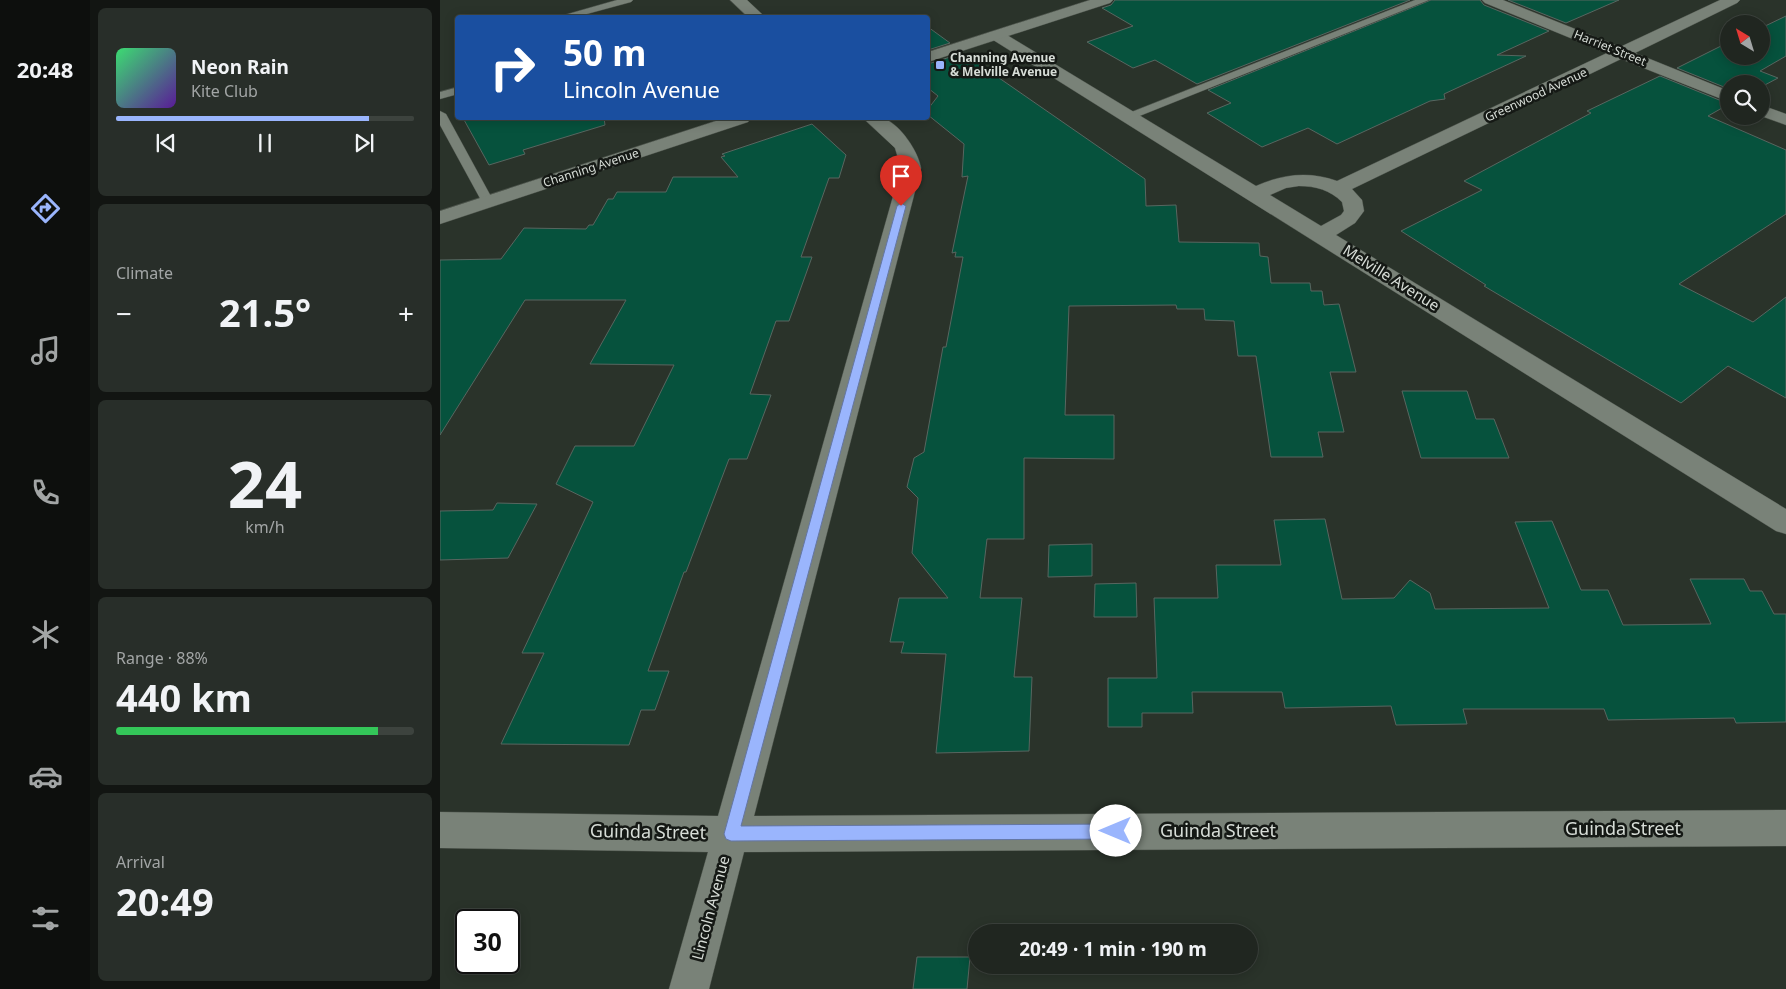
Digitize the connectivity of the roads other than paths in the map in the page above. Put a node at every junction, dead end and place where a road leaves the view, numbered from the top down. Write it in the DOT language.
graph roads {
  1 [pos="628,0"];
  2 [pos="738,0"];
  3 [pos="1105,0"];
  4 [pos="1424,0"];
  5 [pos="1490,0"];
  6 [pos="1732,0"];
  7 [pos="570,15"];
  8 [pos="756,15"];
  9 [pos="996,35"];
  10 [pos="1623,54"];
  11 [pos="930,56"];
  12 [pos="455,91"];
  13 [pos="1720,93"];
  14 [pos="440,96"];
  15 [pos="440,114"];
  16 [pos="1770,114"];
  17 [pos="1128,117"];
  18 [pos="736,120"];
  19 [pos="874,120"];
  20 [pos="1786,120"];
  21 [pos="1339,188"];
  22 [pos="1254,194"];
  23 [pos="488,202"];
  24 [pos="440,218"];
  25 [pos="1321,235"];
  26 [pos="1786,523"];
  27 [pos="1786,828"];
  28 [pos="440,830"];
  29 [pos="731,834"];
  30 [pos="689,989"];
  1 -- 7 [label="lane"];
  2 -- 8 [label="street"];
  3 -- 9 [label="street"];
  4 -- 17 [label="lane"];
  5 -- 10 [label="street, Harriet Street"];
  6 -- 10 [label="street, Greenwood Avenue"];
  9 -- 11 [label="street"];
  9 -- 17 [label="street, Melville Avenue"];
  10 -- 13 [label="street, Harriet Street"];
  10 -- 21 [label="street, Greenwood Avenue"];
  12 -- 14 [label="lane"];
  15 -- 23 [label="lane"];
  16 -- 20 [label="street"];
  17 -- 22 [label="street, Melville Avenue"];
  18 -- 23 [label="street, Channing Avenue"];
  19 -- 29 [label="street, Lincoln Avenue"];
  21 -- 22 [label="street"];
  21 -- 25 [label="street"];
  22 -- 25 [label="street, Melville Avenue"];
  23 -- 24 [label="street, Channing Avenue"];
  25 -- 26 [label="street, Melville Avenue"];
  27 -- 29 [label="street, Guinda Street"];
  28 -- 29 [label="street, Guinda Street"];
  29 -- 30 [label="street, Lincoln Avenue"];
}
